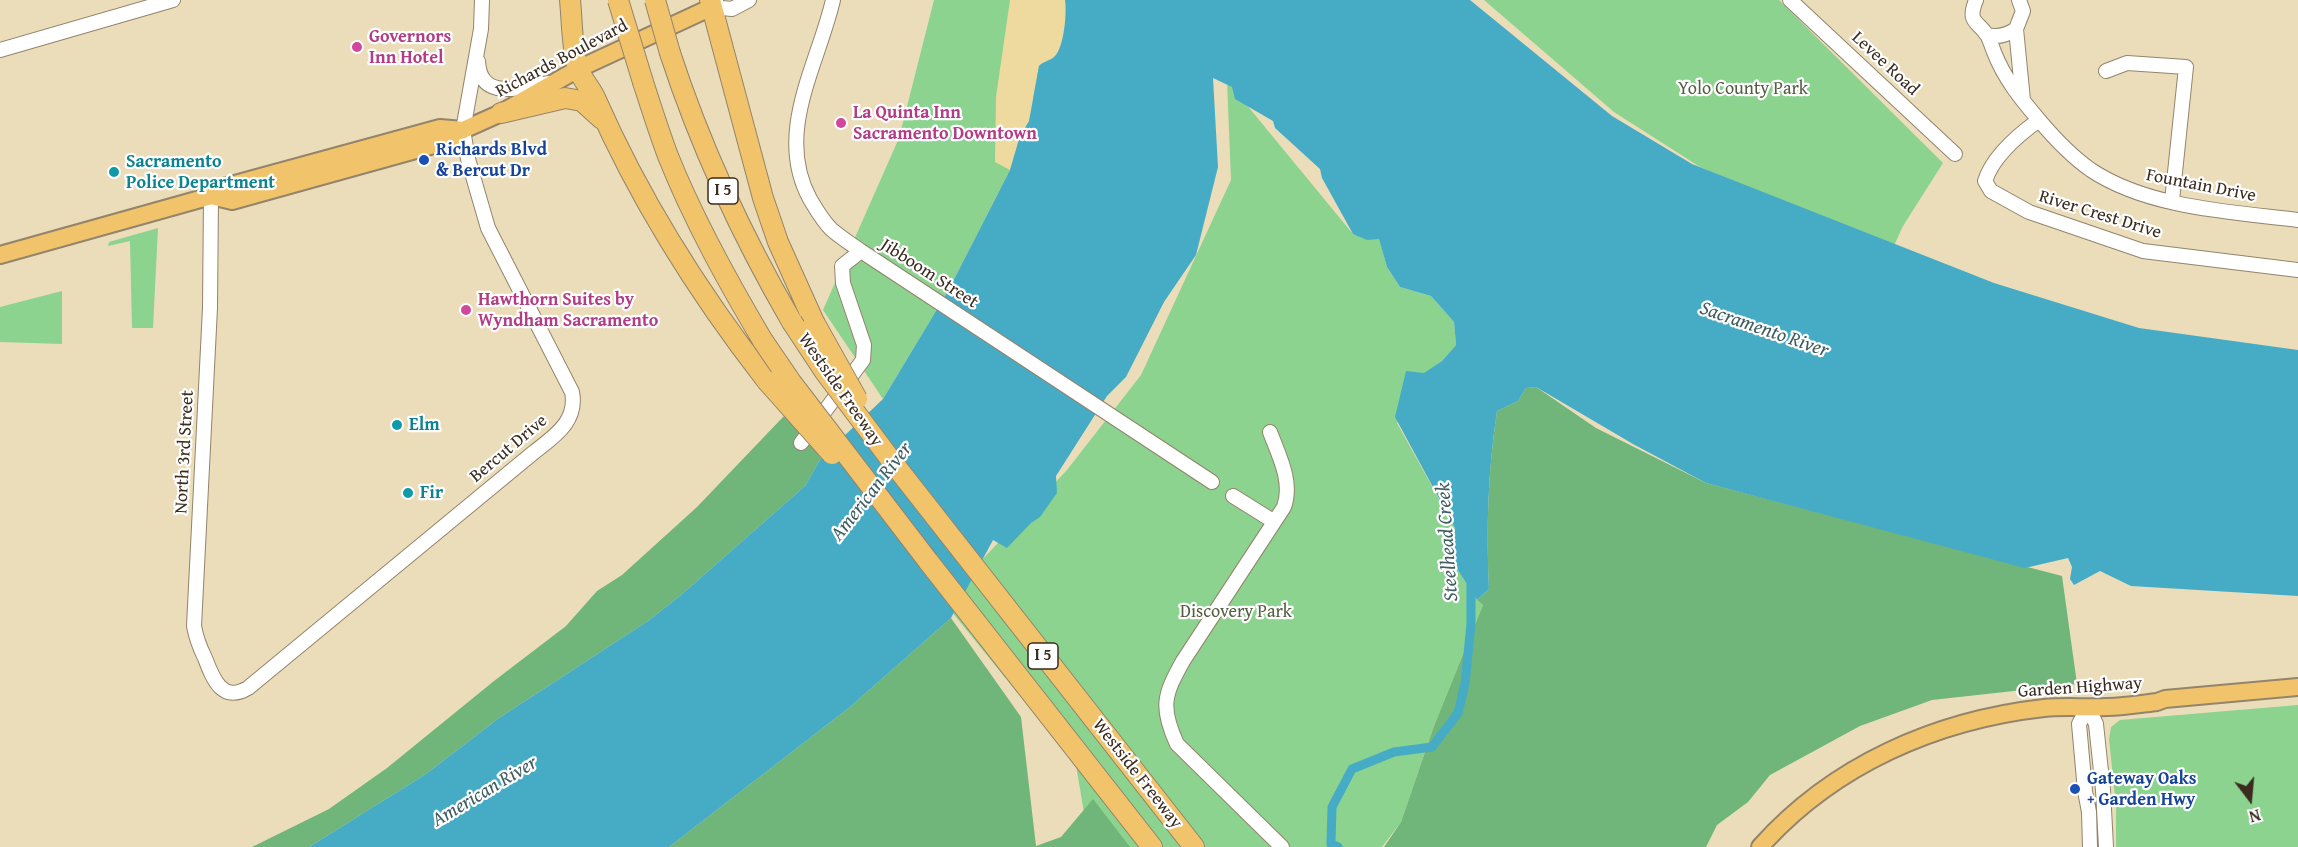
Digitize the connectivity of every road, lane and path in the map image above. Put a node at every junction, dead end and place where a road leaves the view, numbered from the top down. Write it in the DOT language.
graph roads {
  1 [pos="173,0"];
  2 [pos="482,0"];
  3 [pos="570,0"];
  4 [pos="618,0"];
  5 [pos="655,0"];
  6 [pos="748,0"];
  7 [pos="832,0"];
  8 [pos="1790,0"];
  9 [pos="1976,0"];
  10 [pos="2019,0"];
  11 [pos="713,2"];
  12 [pos="2016,29"];
  13 [pos="1987,35"];
  14 [pos="478,46"];
  15 [pos="0,50"];
  16 [pos="578,69"];
  17 [pos="2106,71"];
  18 [pos="554,82"];
  19 [pos="2024,102"];
  20 [pos="501,113"];
  21 [pos="2039,120"];
  22 [pos="606,123"];
  23 [pos="463,129"];
  24 [pos="1955,154"];
  25 [pos="211,196"];
  26 [pos="2172,201"];
  27 [pos="2298,220"];
  28 [pos="861,251"];
  29 [pos="0,255"];
  30 [pos="2298,270"];
  31 [pos="1270,432"];
  32 [pos="801,443"];
  33 [pos="894,464"];
  34 [pos="1212,482"];
  35 [pos="1233,496"];
  36 [pos="1274,521"];
  37 [pos="928,561"];
  38 [pos="2298,687"];
  39 [pos="234,693"];
  40 [pos="2088,706"];
  41 [pos="1152,847"];
  42 [pos="1194,847"];
  43 [pos="1282,847"];
  44 [pos="1760,847"];
  45 [pos="2090,847"];
  46 [pos="2106,847"];
  1 -- 15 [label="street"];
  2 -- 14 [label="street, Bercut Drive"];
  3 -- 16 [label="highway"];
  4 -- 37 [label="highway, Westside Freeway / I 5, bridge"];
  5 -- 33 [label="highway, Westside Freeway / I 5, bridge"];
  6 -- 11 [label="street, Richards Boulevard"];
  7 -- 28 [label="street, Jibboom Street"];
  8 -- 24 [label="street, Levee Road"];
  9 -- 13 [label="street, Fountain Drive"];
  10 -- 12 [label="street"];
  11 -- 16 [label="main road, Richards Boulevard"];
  11 -- 33 [label="highway, bridge"];
  12 -- 13 [label="street"];
  12 -- 19 [label="street"];
  13 -- 19 [label="street, Fountain Drive"];
  14 -- 18 [label="street"];
  14 -- 23 [label="street, Bercut Drive"];
  16 -- 18 [label="main road, Richards Boulevard"];
  16 -- 22 [label="highway"];
  17 -- 26 [label="street"];
  18 -- 20 [label="main road, Richards Boulevard"];
  19 -- 21 [label="street, Fountain Drive"];
  20 -- 22 [label="highway"];
  20 -- 23 [label="main road, Richards Boulevard"];
  21 -- 26 [label="street, Fountain Drive"];
  21 -- 30 [label="street, River Crest Drive"];
  22 -- 37 [label="highway, bridge"];
  23 -- 25 [label="main road, Richards Boulevard"];
  23 -- 39 [label="street, Bercut Drive"];
  25 -- 29 [label="main road, Richards Boulevard"];
  25 -- 39 [label="street, North 3rd Street"];
  26 -- 27 [label="street, Fountain Drive"];
  28 -- 32 [label="street"];
  28 -- 34 [label="street, Jibboom Street"];
  31 -- 36 [label="street"];
  33 -- 42 [label="highway, Westside Freeway / I 5"];
  35 -- 36 [label="street"];
  36 -- 43 [label="street"];
  37 -- 41 [label="highway, Westside Freeway / I 5"];
  38 -- 40 [label="main road, Garden Highway"];
  40 -- 44 [label="main road, Garden Highway"];
  40 -- 45 [label="street"];
  40 -- 46 [label="street"];
}
